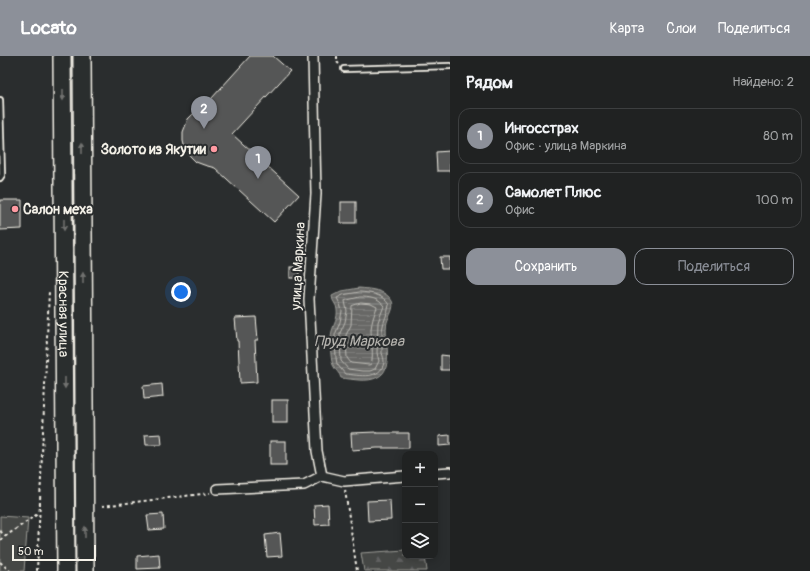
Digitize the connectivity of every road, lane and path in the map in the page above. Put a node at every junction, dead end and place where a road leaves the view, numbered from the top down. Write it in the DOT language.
graph roads {
  1 [pos="62,56"];
  2 [pos="82,56"];
  3 [pos="313,56"];
  4 [pos="450,66"];
  5 [pos="344,70"];
  6 [pos="0,100"];
  7 [pos="0,178"];
  8 [pos="49,291"];
  9 [pos="450,472"];
  10 [pos="438,473"];
  11 [pos="322,476"];
  12 [pos="402,476"];
  13 [pos="344,481"];
  14 [pos="217,489"];
  15 [pos="102,506"];
  16 [pos="39,513"];
  17 [pos="0,531"];
  18 [pos="6,536"];
  19 [pos="0,540"];
  20 [pos="0,562"];
  21 [pos="10,571"];
  22 [pos="37,571"];
  23 [pos="66,571"];
  24 [pos="85,571"];
  25 [pos="357,571"];
  1 -- 23 [label="highway, Красная улица, one-way"];
  24 -- 2 [label="highway, Красная улица, one-way"];
  3 -- 11 [label="street, улица Маркина"];
  4 -- 5 [label="lane"];
  6 -- 7 [label="lane"];
  8 -- 16 [label="path"];
  9 -- 10 [label="street"];
  11 -- 13 [label="street"];
  11 -- 14 [label="street"];
  12 -- 13 [label="street"];
  13 -- 25 [label="path"];
  14 -- 15 [label="path"];
  16 -- 18 [label="path"];
  16 -- 22 [label="path"];
  17 -- 18 [label="path"];
  18 -- 19 [label="path"];
  20 -- 21 [label="path"];
}
